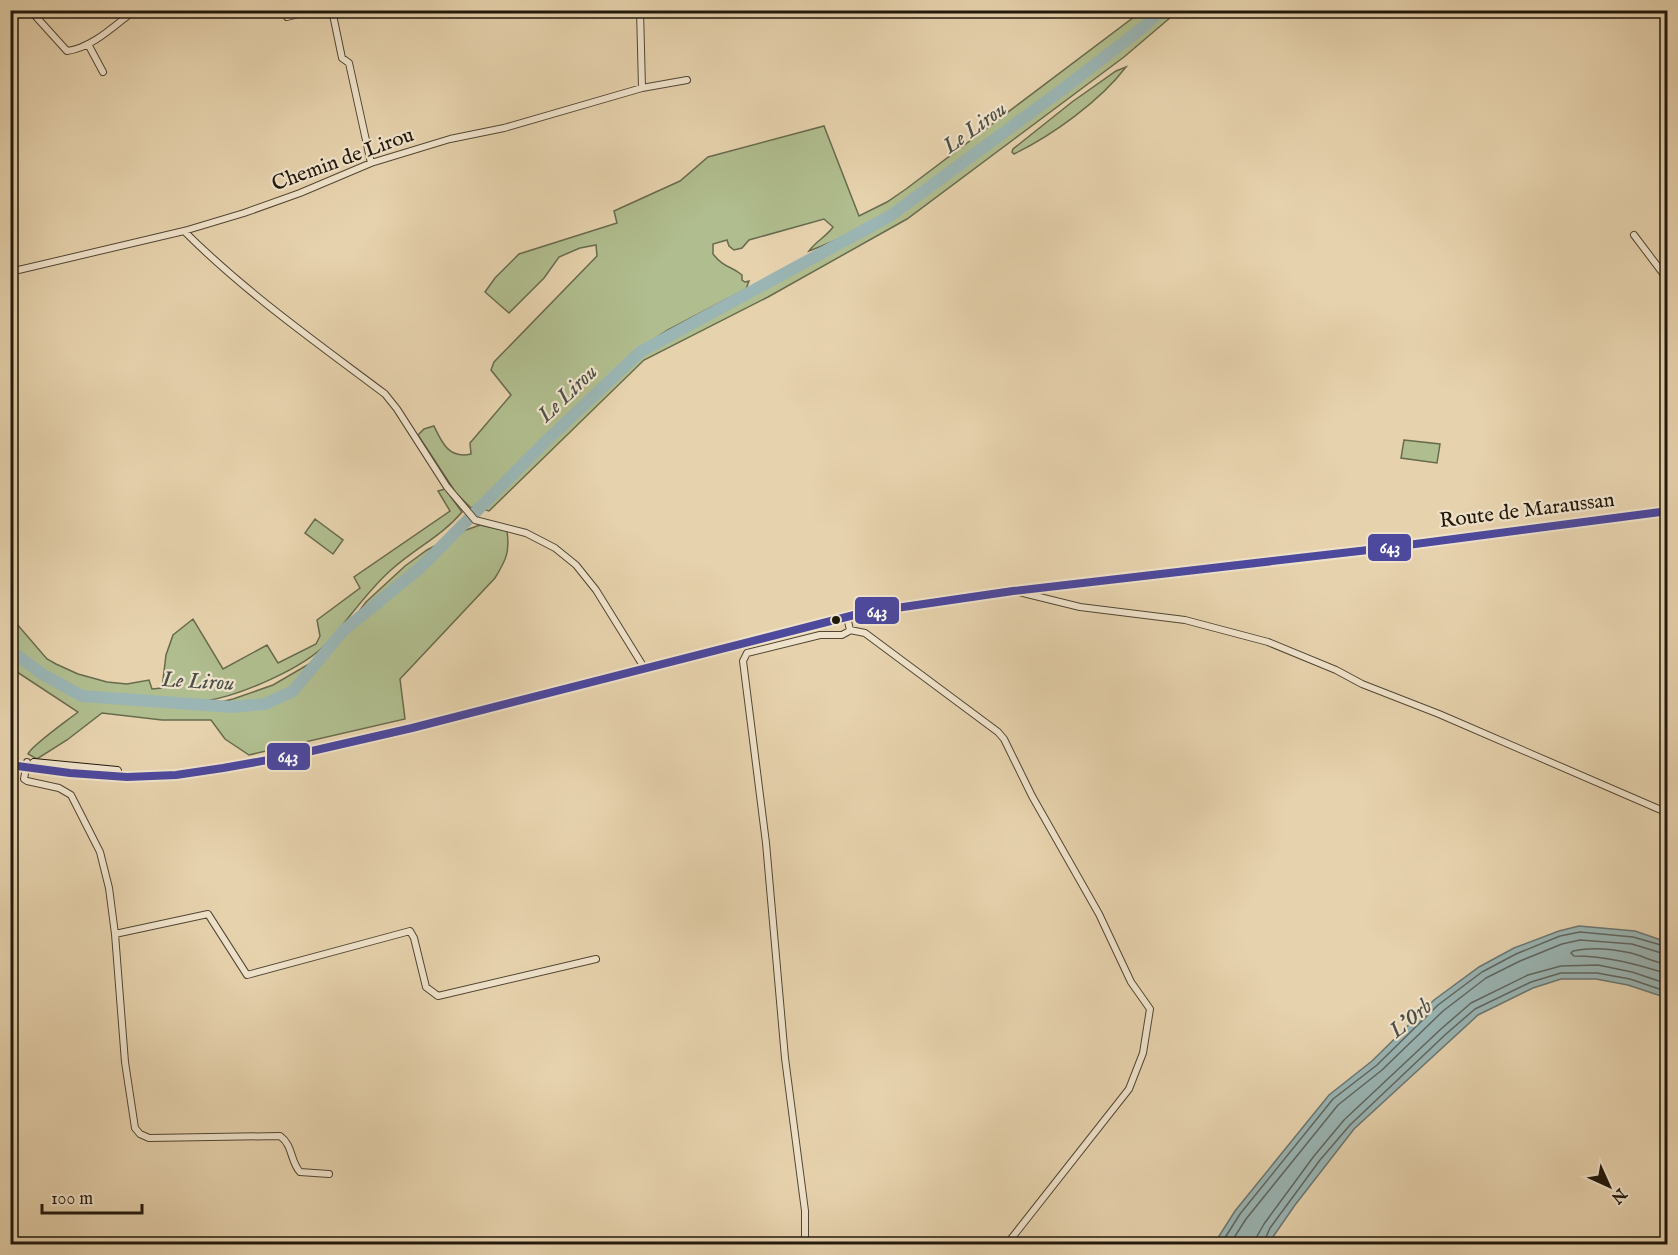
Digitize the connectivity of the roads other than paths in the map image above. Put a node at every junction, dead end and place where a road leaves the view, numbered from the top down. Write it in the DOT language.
graph roads {
  1 [pos="30,10"];
  2 [pos="135,10"];
  3 [pos="314,10"];
  4 [pos="332,10"];
  5 [pos="640,10"];
  6 [pos="287,17"];
  7 [pos="88,44"];
  8 [pos="103,72"];
  9 [pos="687,81"];
  10 [pos="642,88"];
  11 [pos="371,163"];
  12 [pos="184,231"];
  13 [pos="1634,235"];
  14 [pos="10,272"];
  15 [pos="1668,280"];
  16 [pos="1668,511"];
  17 [pos="1013,591"];
  18 [pos="847,617"];
  19 [pos="851,630"];
  20 [pos="645,669"];
  21 [pos="10,759"];
  22 [pos="10,765"];
  23 [pos="26,765"];
  24 [pos="1668,813"];
  25 [pos="116,934"];
  26 [pos="596,959"];
  27 [pos="329,1174"];
  28 [pos="805,1245"];
  29 [pos="1007,1245"];
  1 -- 7 [label="street"];
  2 -- 7 [label="street"];
  3 -- 6 [label="street"];
  4 -- 11 [label="street"];
  5 -- 10 [label="street"];
  7 -- 8 [label="street"];
  9 -- 10 [label="street, Chemin de Lirou"];
  10 -- 11 [label="street, Chemin de Lirou"];
  11 -- 12 [label="street, Chemin de Lirou"];
  12 -- 14 [label="street, Chemin de Lirou"];
  12 -- 20 [label="street"];
  13 -- 15 [label="street"];
  16 -- 17 [label="main road, Route de Maraussan"];
  17 -- 18 [label="main road, Route de Maraussan"];
  17 -- 24 [label="street"];
  18 -- 19 [label="street"];
  18 -- 20 [label="main road, Route de Maraussan"];
  19 -- 28 [label="street"];
  19 -- 29 [label="street"];
  20 -- 23 [label="main road, Route de Maraussan"];
  21 -- 23 [label="main road, Route de Maraussan"];
  22 -- 23 [label="main road, Route de Maraussan"];
  23 -- 25 [label="street"];
  25 -- 26 [label="street"];
  25 -- 27 [label="street"];
}
